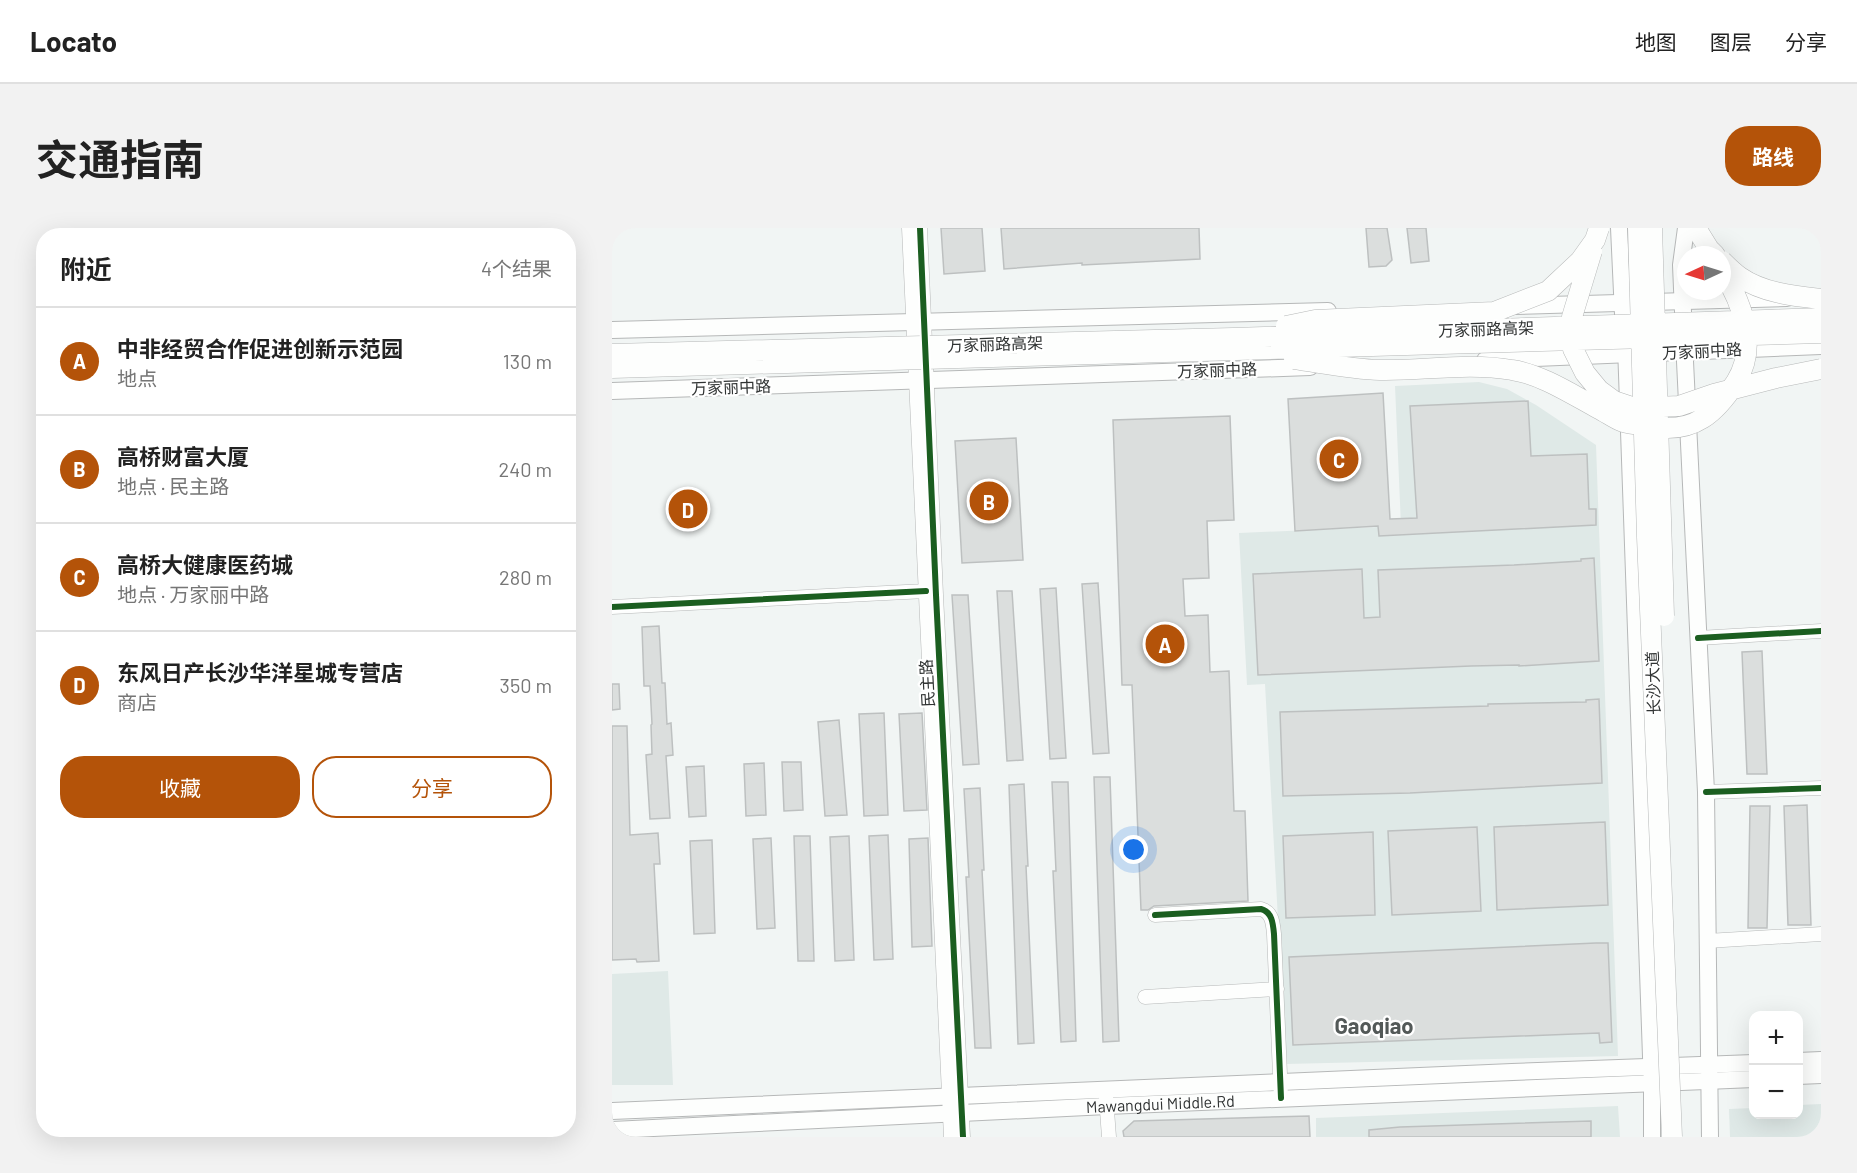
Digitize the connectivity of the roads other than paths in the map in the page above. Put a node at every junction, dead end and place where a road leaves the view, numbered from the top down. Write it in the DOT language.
graph roads {
  1 [pos="909,228"];
  2 [pos="920,228"];
  3 [pos="1619,228"];
  4 [pos="1638,228"];
  5 [pos="1652,228"];
  6 [pos="1686,228"];
  7 [pos="1696,228"];
  8 [pos="1597,234"];
  9 [pos="1709,246"];
  10 [pos="1731,270"];
  11 [pos="1731,285"];
  12 [pos="1821,298"];
  13 [pos="1682,302"];
  14 [pos="1622,304"];
  15 [pos="1821,318"];
  16 [pos="919,322"];
  17 [pos="612,330"];
  18 [pos="1821,333"];
  19 [pos="1234,345"];
  20 [pos="1821,346"];
  21 [pos="1684,351"];
  22 [pos="612,354"];
  23 [pos="1627,355"];
  24 [pos="612,368"];
  25 [pos="1821,369"];
  26 [pos="921,380"];
  27 [pos="612,391"];
  28 [pos="926,591"];
  29 [pos="612,607"];
  30 [pos="1821,632"];
  31 [pos="1698,638"];
  32 [pos="1821,788"];
  33 [pos="1706,792"];
  34 [pos="1155,915"];
  35 [pos="1821,934"];
  36 [pos="1707,940"];
  37 [pos="1277,989"];
  38 [pos="1145,997"];
  39 [pos="1821,1060"];
  40 [pos="1803,1061"];
  41 [pos="1749,1064"];
  42 [pos="1708,1074"];
  43 [pos="1821,1075"];
  44 [pos="1651,1076"];
  45 [pos="1803,1076"];
  46 [pos="1749,1078"];
  47 [pos="1106,1089"];
  48 [pos="1282,1090"];
  49 [pos="955,1096"];
  50 [pos="1107,1106"];
  51 [pos="612,1111"];
  52 [pos="956,1113"];
  53 [pos="612,1130"];
  54 [pos="951,1137"];
  55 [pos="963,1137"];
  56 [pos="1109,1137"];
  57 [pos="1652,1137"];
  58 [pos="1672,1137"];
  59 [pos="1682,1137"];
  60 [pos="1710,1137"];
  1 -- 16 [label="street, 民主路"];
  2 -- 16 [label="street, 民主路"];
  3 -- 14 [label="main road"];
  4 -- 58 [label="highway, 长沙大道, bridge"];
  5 -- 59 [label="highway, 长沙大道, bridge"];
  6 -- 13 [label="main road"];
  7 -- 9 [label="highway"];
  8 -- 19 [label="highway, bridge"];
  8 -- 25 [label="highway, bridge"];
  10 -- 12 [label="highway, bridge"];
  11 -- 19 [label="highway, bridge"];
  12 -- 13 [label="main road"];
  13 -- 14 [label="main road"];
  13 -- 21 [label="main road"];
  14 -- 16 [label="main road"];
  14 -- 23 [label="main road"];
  15 -- 19 [label="highway, 万家丽路高架, bridge"];
  16 -- 17 [label="main road"];
  16 -- 26 [label="street, 民主路"];
  18 -- 19 [label="highway, 万家丽路高架, bridge"];
  19 -- 22 [label="highway, 万家丽路高架, bridge"];
  19 -- 24 [label="highway, 万家丽路高架, bridge"];
  20 -- 21 [label="main road, 万家丽中路"];
  21 -- 23 [label="main road, 万家丽中路"];
  21 -- 31 [label="main road"];
  23 -- 26 [label="main road, 万家丽中路"];
  23 -- 44 [label="main road"];
  26 -- 27 [label="main road, 万家丽中路"];
  26 -- 28 [label="street, 民主路"];
  26 -- 49 [label="street, 民主路"];
  28 -- 29 [label="street"];
  28 -- 49 [label="street, 民主路"];
  30 -- 31 [label="street"];
  31 -- 33 [label="main road"];
  32 -- 33 [label="street"];
  33 -- 36 [label="main road"];
  34 -- 37 [label="street"];
  35 -- 36 [label="street"];
  36 -- 42 [label="main road"];
  37 -- 38 [label="street"];
  37 -- 48 [label="street"];
  39 -- 40 [label="main road"];
  41 -- 42 [label="main road"];
  42 -- 44 [label="main road, Mawangdui Middle.Rd"];
  42 -- 46 [label="main road"];
  42 -- 60 [label="main road"];
  43 -- 45 [label="main road"];
  44 -- 48 [label="main road, Mawangdui Middle.Rd"];
  44 -- 57 [label="main road"];
  47 -- 48 [label="main road, Mawangdui Middle.Rd"];
  47 -- 49 [label="main road, Mawangdui Middle.Rd"];
  47 -- 50 [label="street"];
  48 -- 50 [label="main road, Mawangdui Middle.Rd"];
  49 -- 51 [label="main road, Mawangdui Middle.Rd"];
  49 -- 52 [label="street, 民主路"];
  50 -- 52 [label="main road, Mawangdui Middle.Rd"];
  50 -- 56 [label="street"];
  52 -- 53 [label="main road, Mawangdui Middle.Rd"];
  52 -- 54 [label="street, 民主路"];
  52 -- 55 [label="street, 民主路"];
}
